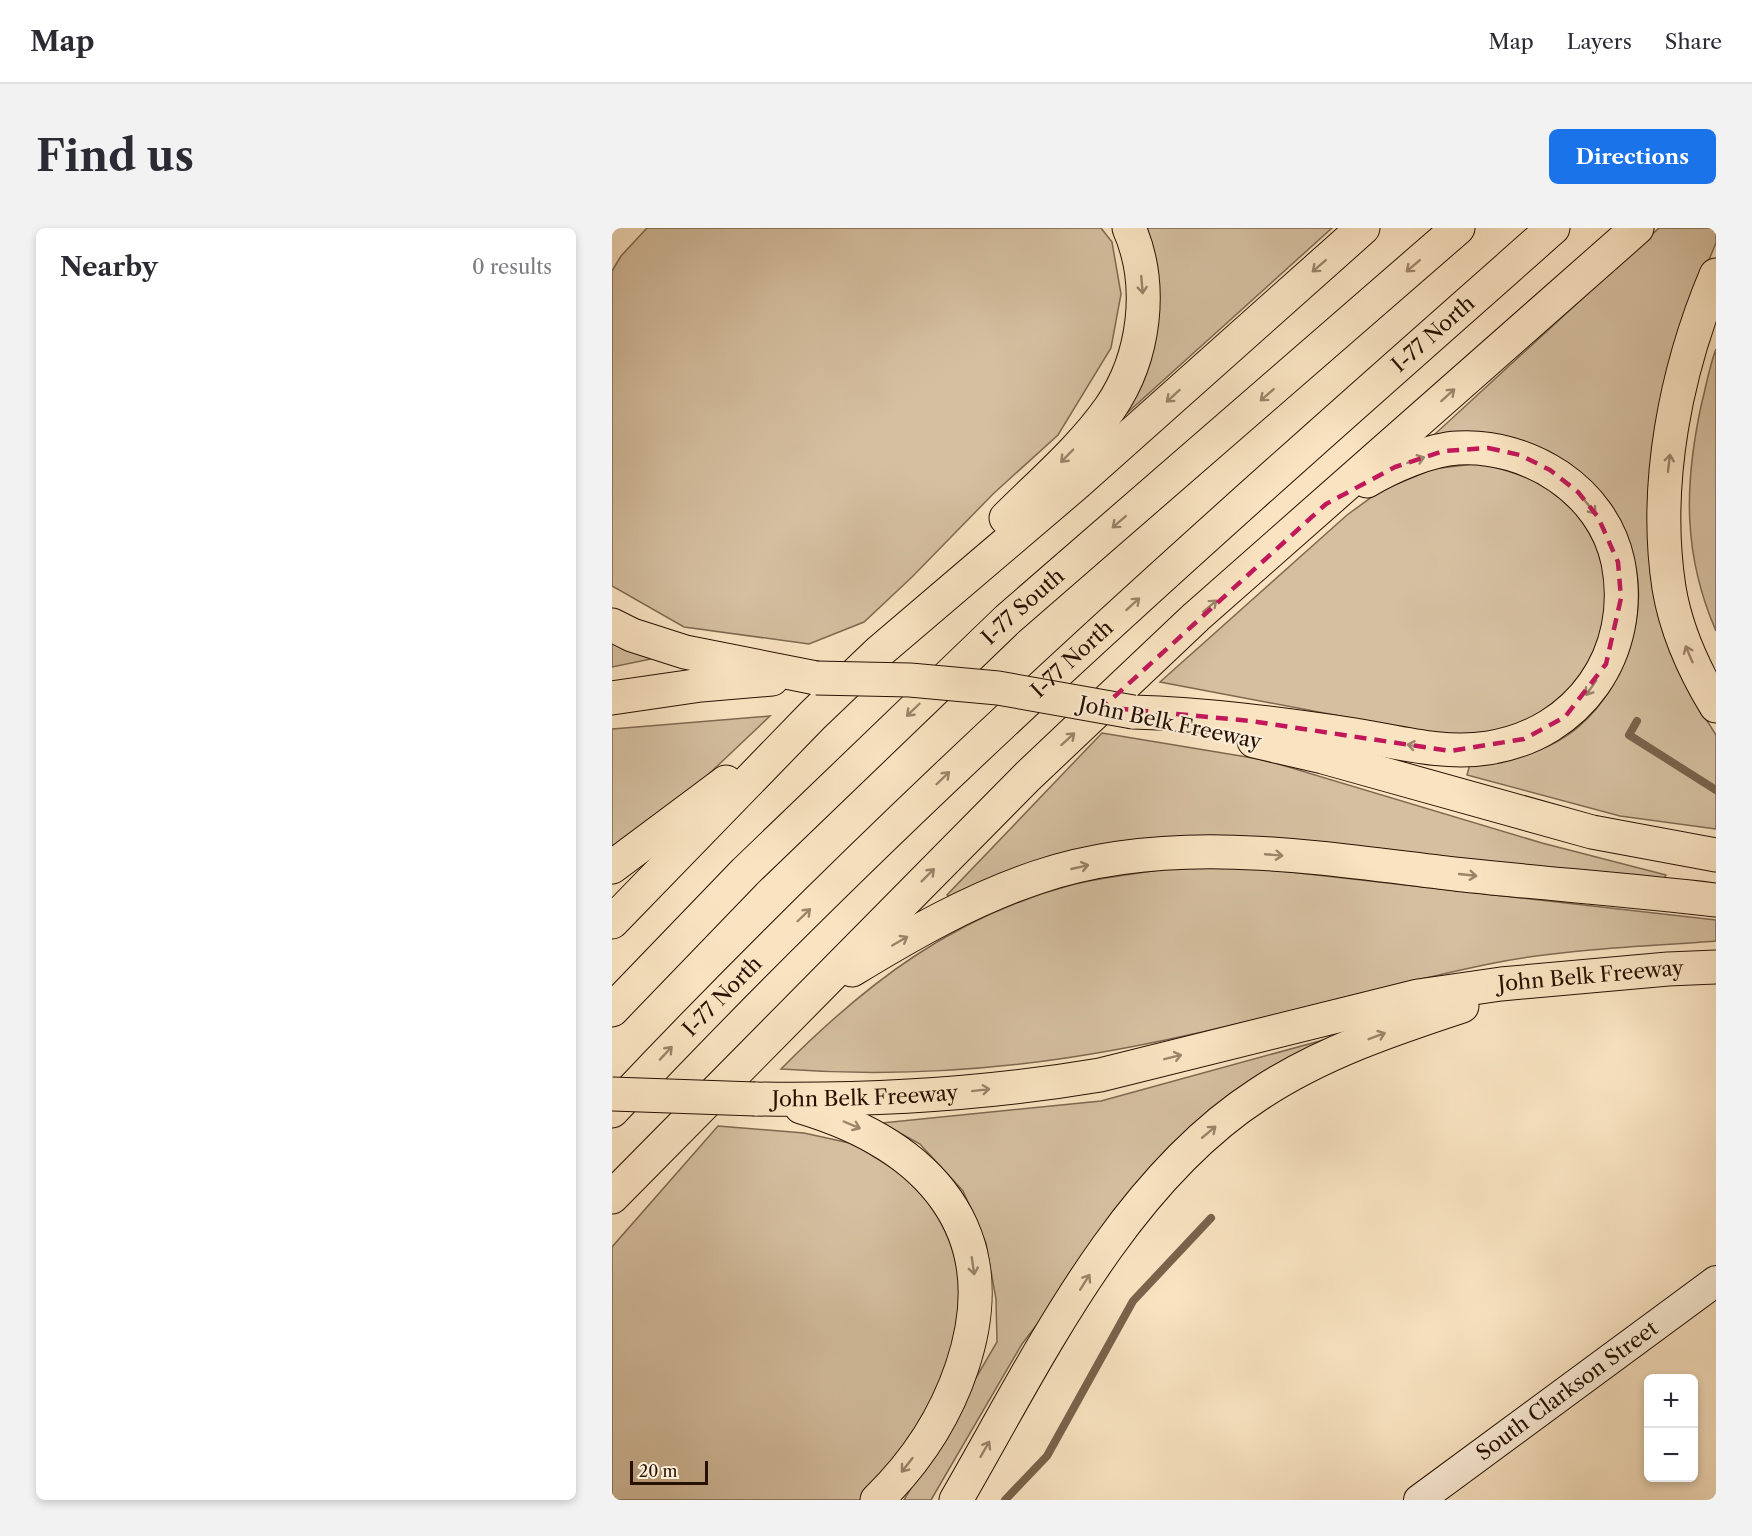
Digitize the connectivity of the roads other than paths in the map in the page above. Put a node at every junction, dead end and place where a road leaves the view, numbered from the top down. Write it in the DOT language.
graph roads {
  1 [pos="1129,228"];
  2 [pos="1363,228"];
  3 [pos="1458,228"];
  4 [pos="1553,228"];
  5 [pos="1637,228"];
  6 [pos="1716,274"];
  7 [pos="1326,504"];
  8 [pos="612,626"];
  9 [pos="880,651"];
  10 [pos="816,678"];
  11 [pos="612,698"];
  12 [pos="1716,706"];
  13 [pos="1133,712"];
  14 [pos="813,715"];
  15 [pos="1716,855"];
  16 [pos="612,867"];
  17 [pos="1716,900"];
  18 [pos="612,922"];
  19 [pos="1716,967"];
  20 [pos="1554,980"];
  21 [pos="798,1006"];
  22 [pos="612,1010"];
  23 [pos="612,1094"];
  24 [pos="755,1099"];
  25 [pos="612,1111"];
  26 [pos="612,1197"];
  27 [pos="1716,1281"];
  28 [pos="877,1500"];
  29 [pos="956,1500"];
  30 [pos="1419,1500"];
  1 -- 9 [label="highway, one-way"];
  2 -- 9 [label="highway, one-way"];
  3 -- 22 [label="highway, I-77 South, one-way"];
  25 -- 4 [label="highway, I-77 North, one-way"];
  7 -- 5 [label="highway, one-way"];
  12 -- 6 [label="highway, one-way"];
  7 -- 13 [label="highway, one-way"];
  21 -- 7 [label="highway, one-way"];
  8 -- 10 [label="highway"];
  9 -- 14 [label="highway"];
  10 -- 11 [label="highway, John Belk Freeway"];
  10 -- 13 [label="highway, John Belk Freeway, bridge"];
  13 -- 15 [label="highway, John Belk Freeway"];
  14 -- 16 [label="highway"];
  14 -- 18 [label="highway"];
  21 -- 17 [label="highway, one-way"];
  19 -- 20 [label="highway, John Belk Freeway"];
  24 -- 20 [label="highway, John Belk Freeway, one-way"];
  29 -- 20 [label="highway, one-way"];
  21 -- 26 [label="highway"];
  23 -- 24 [label="highway, John Belk Freeway, bridge"];
  24 -- 28 [label="highway, one-way"];
  27 -- 30 [label="main road, South Clarkson Street"];
}
